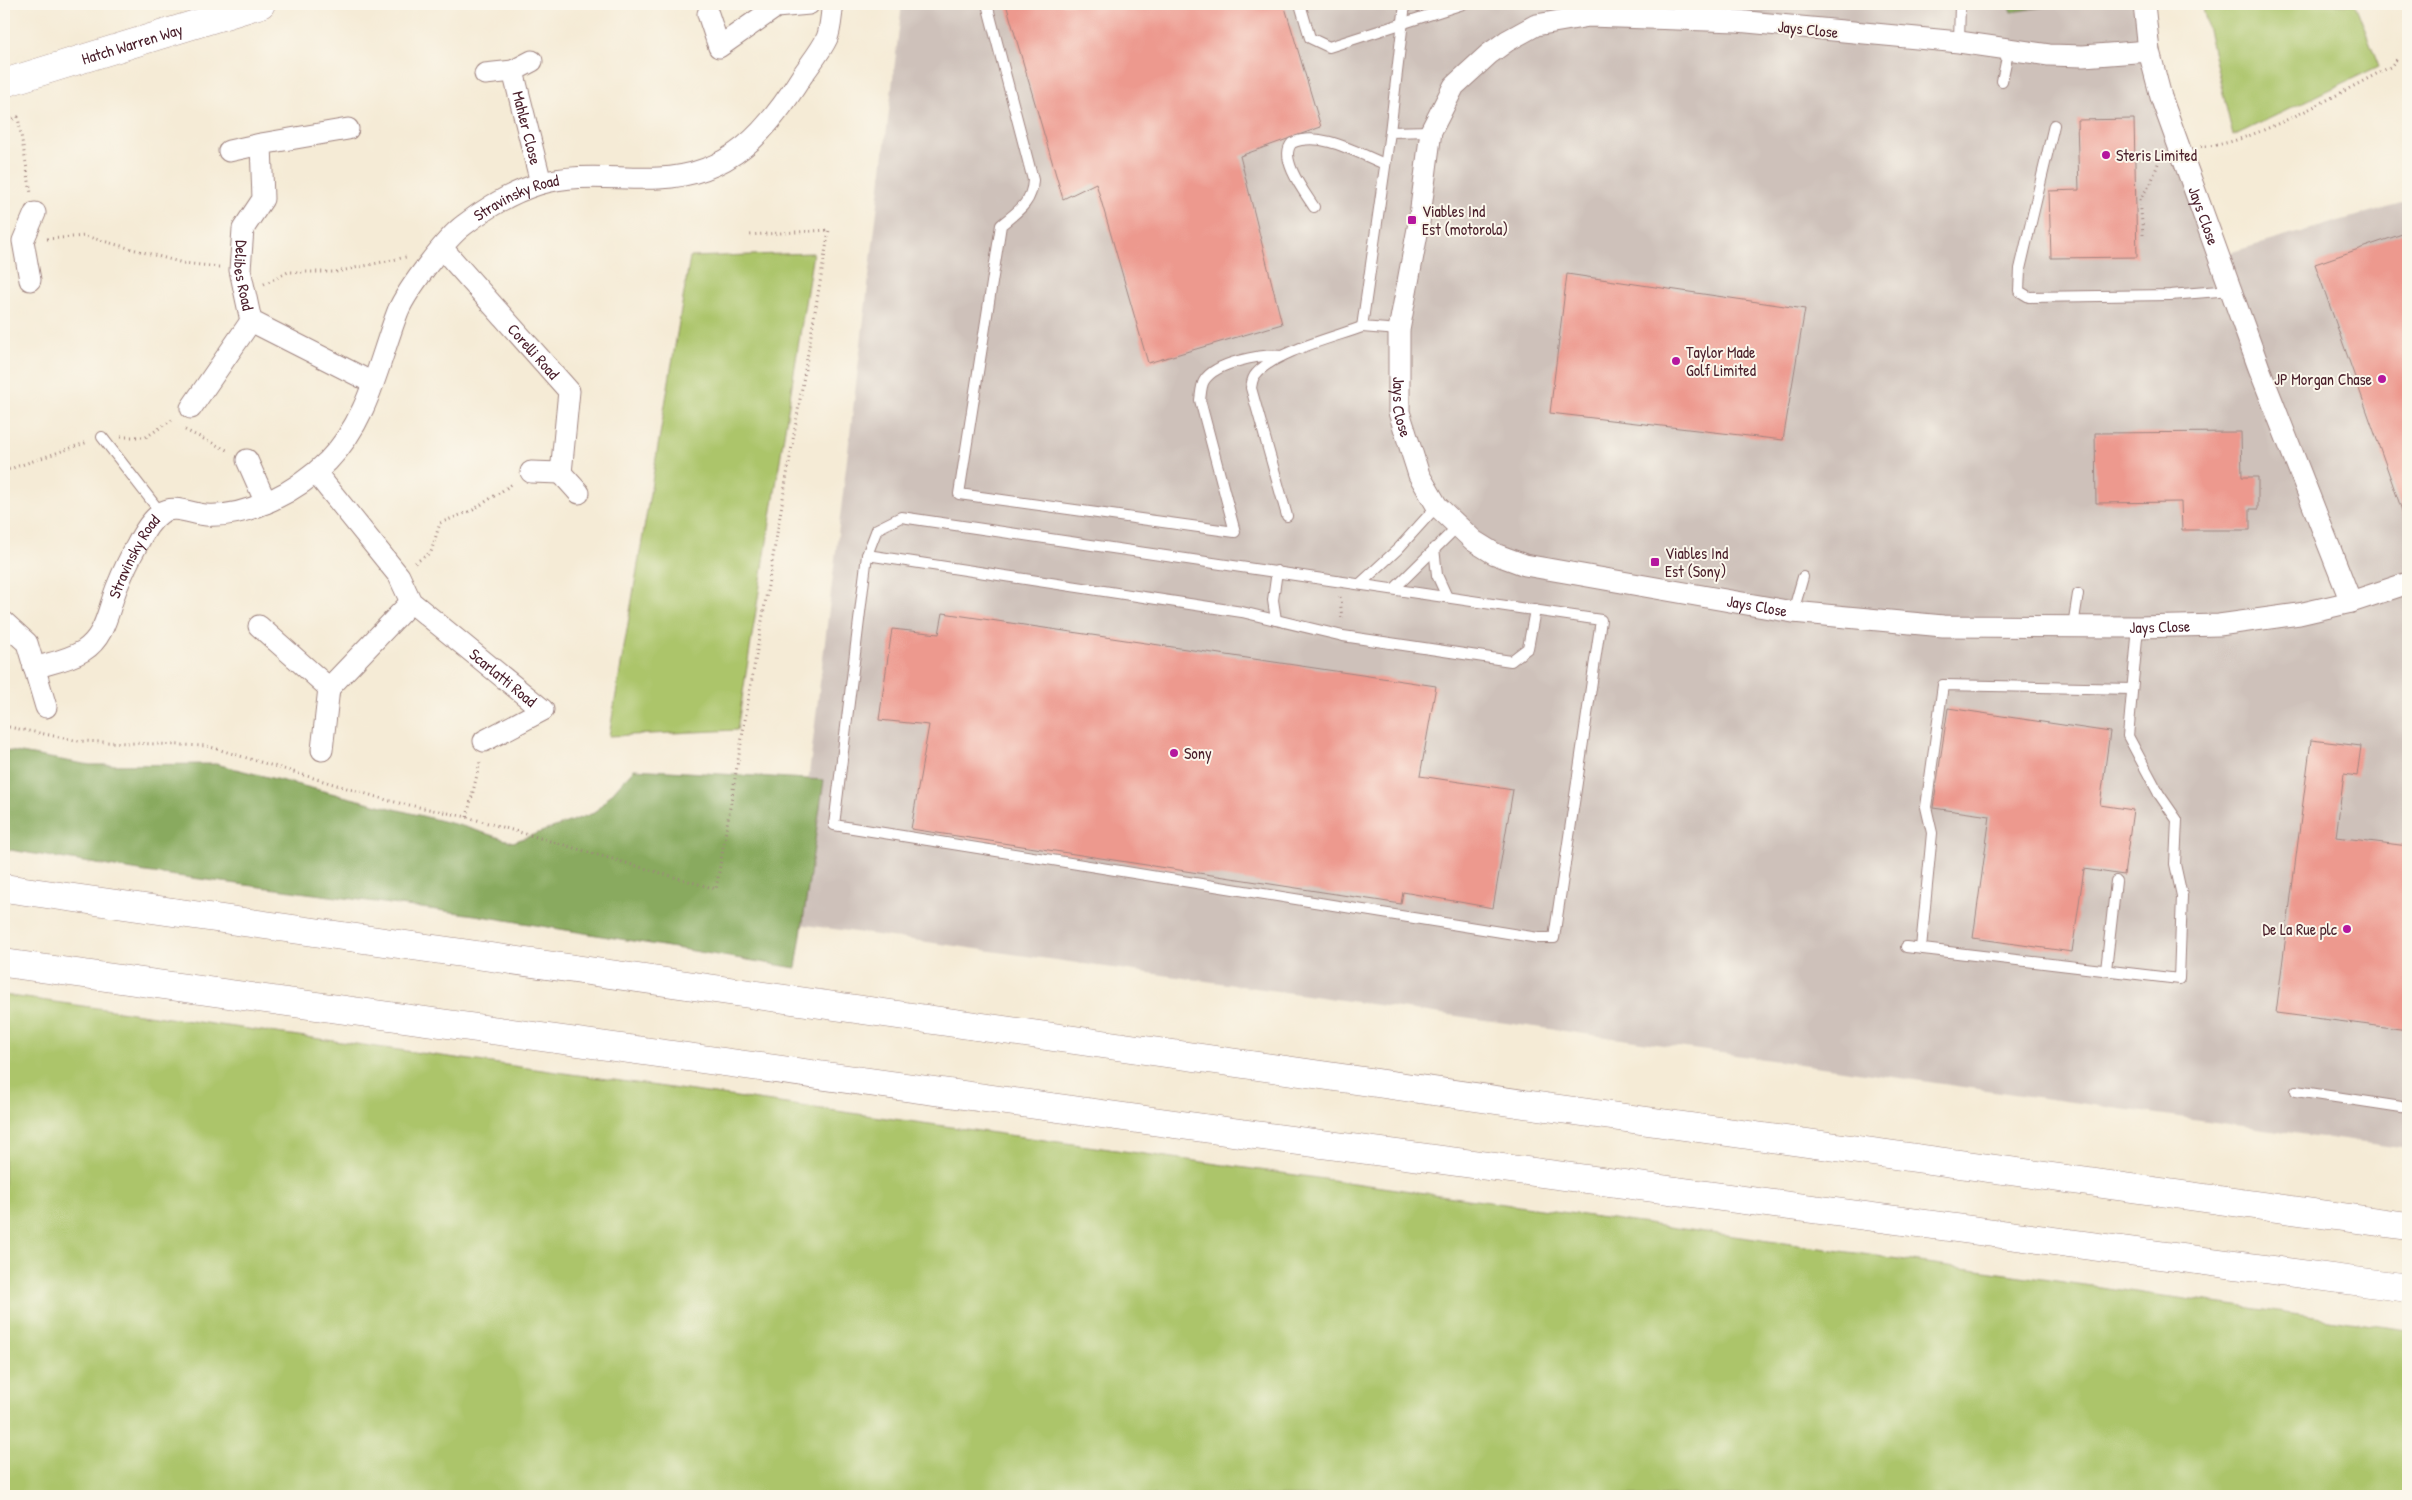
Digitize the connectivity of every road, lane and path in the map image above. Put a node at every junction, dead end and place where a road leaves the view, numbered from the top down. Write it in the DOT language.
graph roads {
  1 [pos="261,4"];
  2 [pos="808,4"];
  3 [pos="833,4"];
  4 [pos="987,4"];
  5 [pos="1300,4"];
  6 [pos="1405,4"];
  7 [pos="1464,4"];
  8 [pos="1960,4"];
  9 [pos="2144,4"];
  10 [pos="708,14"];
  11 [pos="1402,25"];
  12 [pos="1959,42"];
  13 [pos="2009,48"];
  14 [pos="2149,51"];
  15 [pos="2399,56"];
  16 [pos="532,61"];
  17 [pos="513,71"];
  18 [pos="485,74"];
  19 [pos="2002,81"];
  20 [pos="4,83"];
  21 [pos="4,123"];
  22 [pos="2054,125"];
  23 [pos="348,129"];
  24 [pos="1431,131"];
  25 [pos="1390,132"];
  26 [pos="261,144"];
  27 [pos="2212,146"];
  28 [pos="229,151"];
  29 [pos="2162,151"];
  30 [pos="1385,164"];
  31 [pos="541,183"];
  32 [pos="1314,207"];
  33 [pos="34,213"];
  34 [pos="749,234"];
  35 [pos="2143,235"];
  36 [pos="13,242"];
  37 [pos="442,248"];
  38 [pos="240,270"];
  39 [pos="30,280"];
  40 [pos="2232,290"];
  41 [pos="244,294"];
  42 [pos="251,321"];
  43 [pos="1362,327"];
  44 [pos="1399,330"];
  45 [pos="1282,356"];
  46 [pos="374,383"];
  47 [pos="191,408"];
  48 [pos="169,422"];
  49 [pos="102,437"];
  50 [pos="248,460"];
  51 [pos="531,472"];
  52 [pos="316,473"];
  53 [pos="561,473"];
  54 [pos="579,493"];
  55 [pos="266,503"];
  56 [pos="1437,506"];
  57 [pos="161,513"];
  58 [pos="1287,516"];
  59 [pos="1457,527"];
  60 [pos="1434,548"];
  61 [pos="867,555"];
  62 [pos="1277,571"];
  63 [pos="399,576"];
  64 [pos="1803,577"];
  65 [pos="1338,581"];
  66 [pos="1361,583"];
  67 [pos="2408,583"];
  68 [pos="1394,589"];
  69 [pos="2078,594"];
  70 [pos="1447,597"];
  71 [pos="412,602"];
  72 [pos="2351,602"];
  73 [pos="1535,610"];
  74 [pos="1793,612"];
  75 [pos="1276,620"];
  76 [pos="4,622"];
  77 [pos="259,626"];
  78 [pos="2074,626"];
  79 [pos="2138,627"];
  80 [pos="1343,636"];
  81 [pos="34,668"];
  82 [pos="329,688"];
  83 [pos="2132,689"];
  84 [pos="46,707"];
  85 [pos="4,726"];
  86 [pos="484,741"];
  87 [pos="322,750"];
  88 [pos="468,817"];
  89 [pos="2116,881"];
  90 [pos="4,888"];
  91 [pos="1906,947"];
  92 [pos="1921,948"];
  93 [pos="4,963"];
  94 [pos="2106,970"];
  95 [pos="2296,1091"];
  96 [pos="2408,1108"];
  97 [pos="2408,1226"];
  98 [pos="2408,1288"];
  1 -- 20 [label="main road, Hatch Warren Way"];
  2 -- 10 [label="street"];
  3 -- 31 [label="street, Stravinsky Road"];
  4 -- 45 [label="lane"];
  5 -- 11 [label="lane"];
  6 -- 11 [label="lane"];
  7 -- 11 [label="lane"];
  8 -- 12 [label="lane"];
  9 -- 14 [label="street, Jays Close"];
  11 -- 25 [label="lane"];
  12 -- 13 [label="street, Jays Close"];
  12 -- 24 [label="street, Jays Close"];
  13 -- 14 [label="street, Jays Close"];
  13 -- 19 [label="lane"];
  14 -- 40 [label="street, Jays Close"];
  15 -- 27 [label="path"];
  16 -- 17 [label="street, Mahler Close"];
  17 -- 18 [label="street, Mahler Close"];
  17 -- 31 [label="street, Mahler Close"];
  21 -- 33 [label="path"];
  22 -- 40 [label="lane"];
  23 -- 26 [label="street"];
  24 -- 25 [label="lane"];
  24 -- 44 [label="street, Jays Close"];
  25 -- 30 [label="lane"];
  26 -- 28 [label="street"];
  26 -- 38 [label="street, Delibes Road"];
  29 -- 35 [label="path"];
  30 -- 32 [label="lane"];
  30 -- 43 [label="lane"];
  31 -- 37 [label="street, Stravinsky Road"];
  33 -- 36 [label="street"];
  34 -- 88 [label="path"];
  36 -- 38 [label="path"];
  36 -- 39 [label="street"];
  37 -- 41 [label="path"];
  37 -- 46 [label="street, Stravinsky Road"];
  37 -- 53 [label="street, Corelli Road"];
  38 -- 41 [label="street, Delibes Road"];
  40 -- 72 [label="street, Jays Close"];
  41 -- 42 [label="street, Delibes Road"];
  42 -- 46 [label="street, Delibes Road"];
  42 -- 47 [label="street, Delibes Road"];
  43 -- 44 [label="lane"];
  43 -- 45 [label="lane"];
  44 -- 56 [label="street, Jays Close"];
  45 -- 58 [label="lane"];
  46 -- 52 [label="street, Stravinsky Road"];
  48 -- 50 [label="path"];
  49 -- 57 [label="lane"];
  50 -- 55 [label="street"];
  51 -- 53 [label="street"];
  51 -- 63 [label="path"];
  52 -- 55 [label="street, Stravinsky Road"];
  52 -- 63 [label="street, Scarlatti Road"];
  53 -- 54 [label="street"];
  55 -- 57 [label="street, Stravinsky Road"];
  56 -- 59 [label="street, Jays Close"];
  56 -- 66 [label="lane"];
  57 -- 81 [label="street, Stravinsky Road"];
  59 -- 60 [label="lane"];
  59 -- 74 [label="street, Jays Close"];
  60 -- 68 [label="lane"];
  60 -- 70 [label="lane"];
  61 -- 62 [label="lane"];
  61 -- 73 [label="lane"];
  61 -- 75 [label="lane"];
  62 -- 65 [label="lane"];
  62 -- 75 [label="lane"];
  63 -- 71 [label="street, Scarlatti Road"];
  64 -- 74 [label="lane"];
  65 -- 66 [label="lane"];
  65 -- 80 [label="path"];
  66 -- 68 [label="lane"];
  67 -- 72 [label="street, Jays Close"];
  68 -- 70 [label="lane"];
  69 -- 78 [label="lane"];
  70 -- 73 [label="lane"];
  71 -- 82 [label="street"];
  71 -- 86 [label="street, Scarlatti Road"];
  72 -- 79 [label="street, Jays Close"];
  73 -- 80 [label="lane"];
  74 -- 78 [label="street, Jays Close"];
  75 -- 80 [label="lane"];
  76 -- 81 [label="street"];
  77 -- 82 [label="street"];
  78 -- 79 [label="street, Jays Close"];
  79 -- 83 [label="lane"];
  81 -- 84 [label="street"];
  82 -- 87 [label="street"];
  83 -- 92 [label="lane"];
  83 -- 94 [label="lane"];
  85 -- 88 [label="path"];
  86 -- 88 [label="path"];
  89 -- 94 [label="lane"];
  90 -- 97 [label="main road"];
  91 -- 92 [label="lane"];
  92 -- 94 [label="lane"];
  93 -- 98 [label="main road"];
  95 -- 96 [label="lane"];
}
